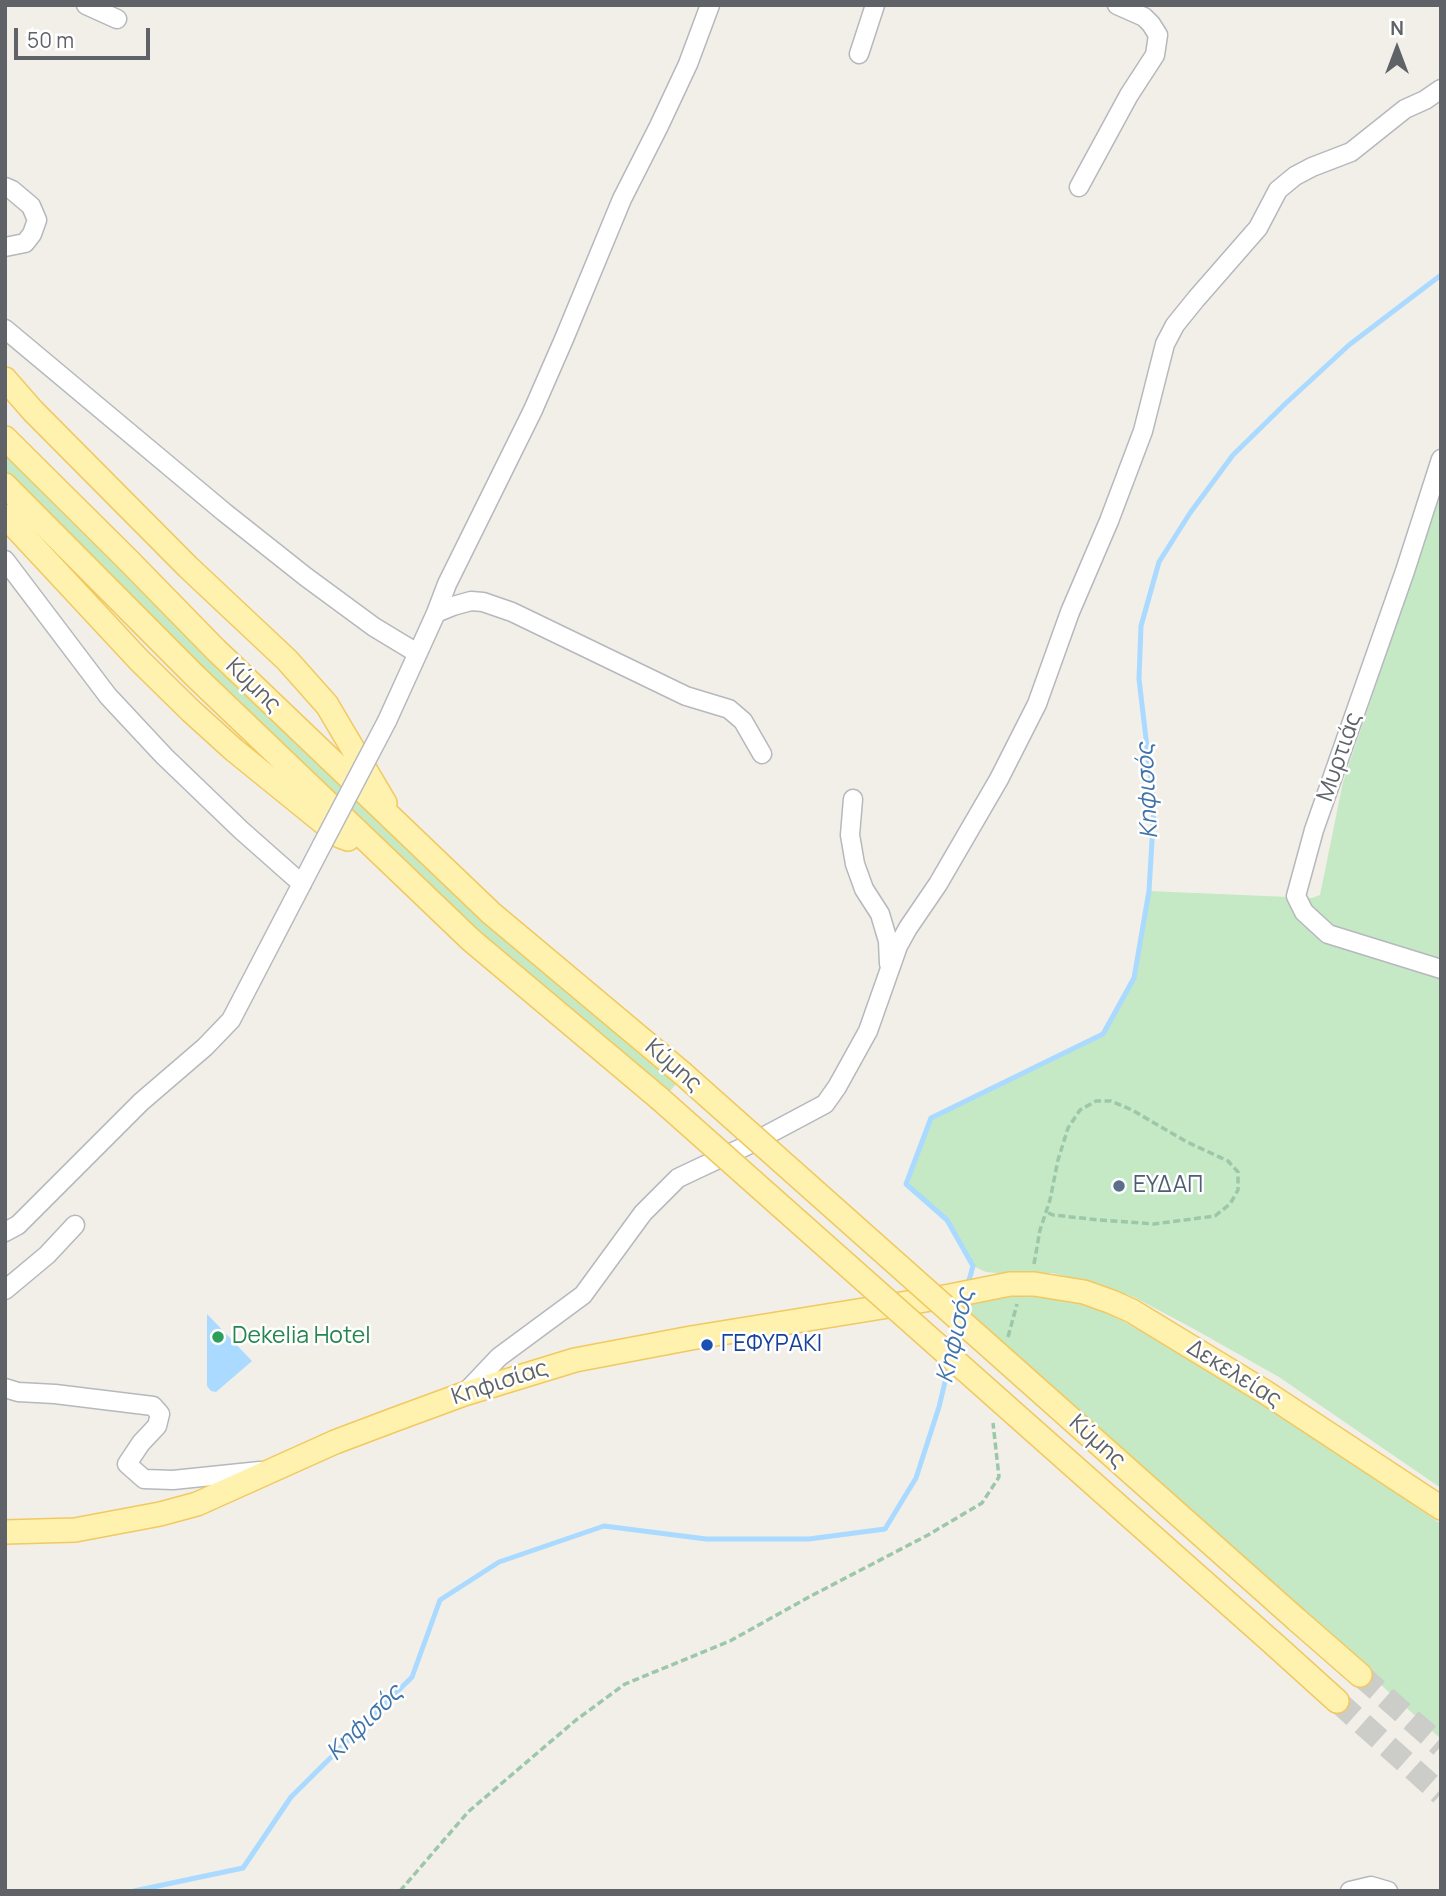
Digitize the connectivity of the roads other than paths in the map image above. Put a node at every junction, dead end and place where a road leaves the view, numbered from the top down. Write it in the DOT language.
graph roads {
  1 [pos="86,5"];
  2 [pos="710,5"];
  3 [pos="875,5"];
  4 [pos="1117,5"];
  5 [pos="117,19"];
  6 [pos="859,54"];
  7 [pos="1441,89"];
  8 [pos="5,187"];
  9 [pos="1079,187"];
  10 [pos="5,247"];
  11 [pos="5,328"];
  12 [pos="5,379"];
  13 [pos="5,438"];
  14 [pos="1441,459"];
  15 [pos="5,485"];
  16 [pos="5,516"];
  17 [pos="5,560"];
  18 [pos="436,613"];
  19 [pos="416,653"];
  20 [pos="762,754"];
  21 [pos="853,799"];
  22 [pos="399,827"];
  23 [pos="379,853"];
  24 [pos="302,884"];
  25 [pos="1441,969"];
  26 [pos="889,971"];
  27 [pos="75,1225"];
  28 [pos="5,1232"];
  29 [pos="1010,1284"];
  30 [pos="5,1290"];
  31 [pos="5,1388"];
  32 [pos="464,1394"];
  33 [pos="274,1470"];
  34 [pos="1441,1508"];
  35 [pos="5,1532"];
  36 [pos="1360,1675"];
  37 [pos="1337,1701"];
  38 [pos="1350,1891"];
  39 [pos="1388,1891"];
  1 -- 5 [label="street"];
  2 -- 18 [label="street"];
  3 -- 6 [label="street"];
  4 -- 9 [label="street"];
  7 -- 26 [label="street"];
  8 -- 10 [label="street"];
  11 -- 19 [label="street"];
  12 -- 22 [label="main road"];
  13 -- 22 [label="main road, Κύμης"];
  14 -- 25 [label="street, Μυρτιάς"];
  15 -- 23 [label="main road, Κύμης"];
  16 -- 23 [label="main road"];
  17 -- 24 [label="street"];
  18 -- 19 [label="street"];
  18 -- 20 [label="street"];
  19 -- 24 [label="street, bridge"];
  21 -- 26 [label="street"];
  22 -- 36 [label="main road, Κύμης, bridge"];
  23 -- 37 [label="main road, Κύμης, bridge"];
  24 -- 28 [label="street"];
  26 -- 32 [label="street"];
  27 -- 30 [label="street"];
  29 -- 32 [label="main road, Κηφισίας"];
  29 -- 34 [label="main road, Δεκελείας"];
  31 -- 33 [label="street"];
  32 -- 33 [label="main road, Κηφισίας"];
  33 -- 35 [label="main road, Κηφισίας"];
  38 -- 39 [label="street"];
}
